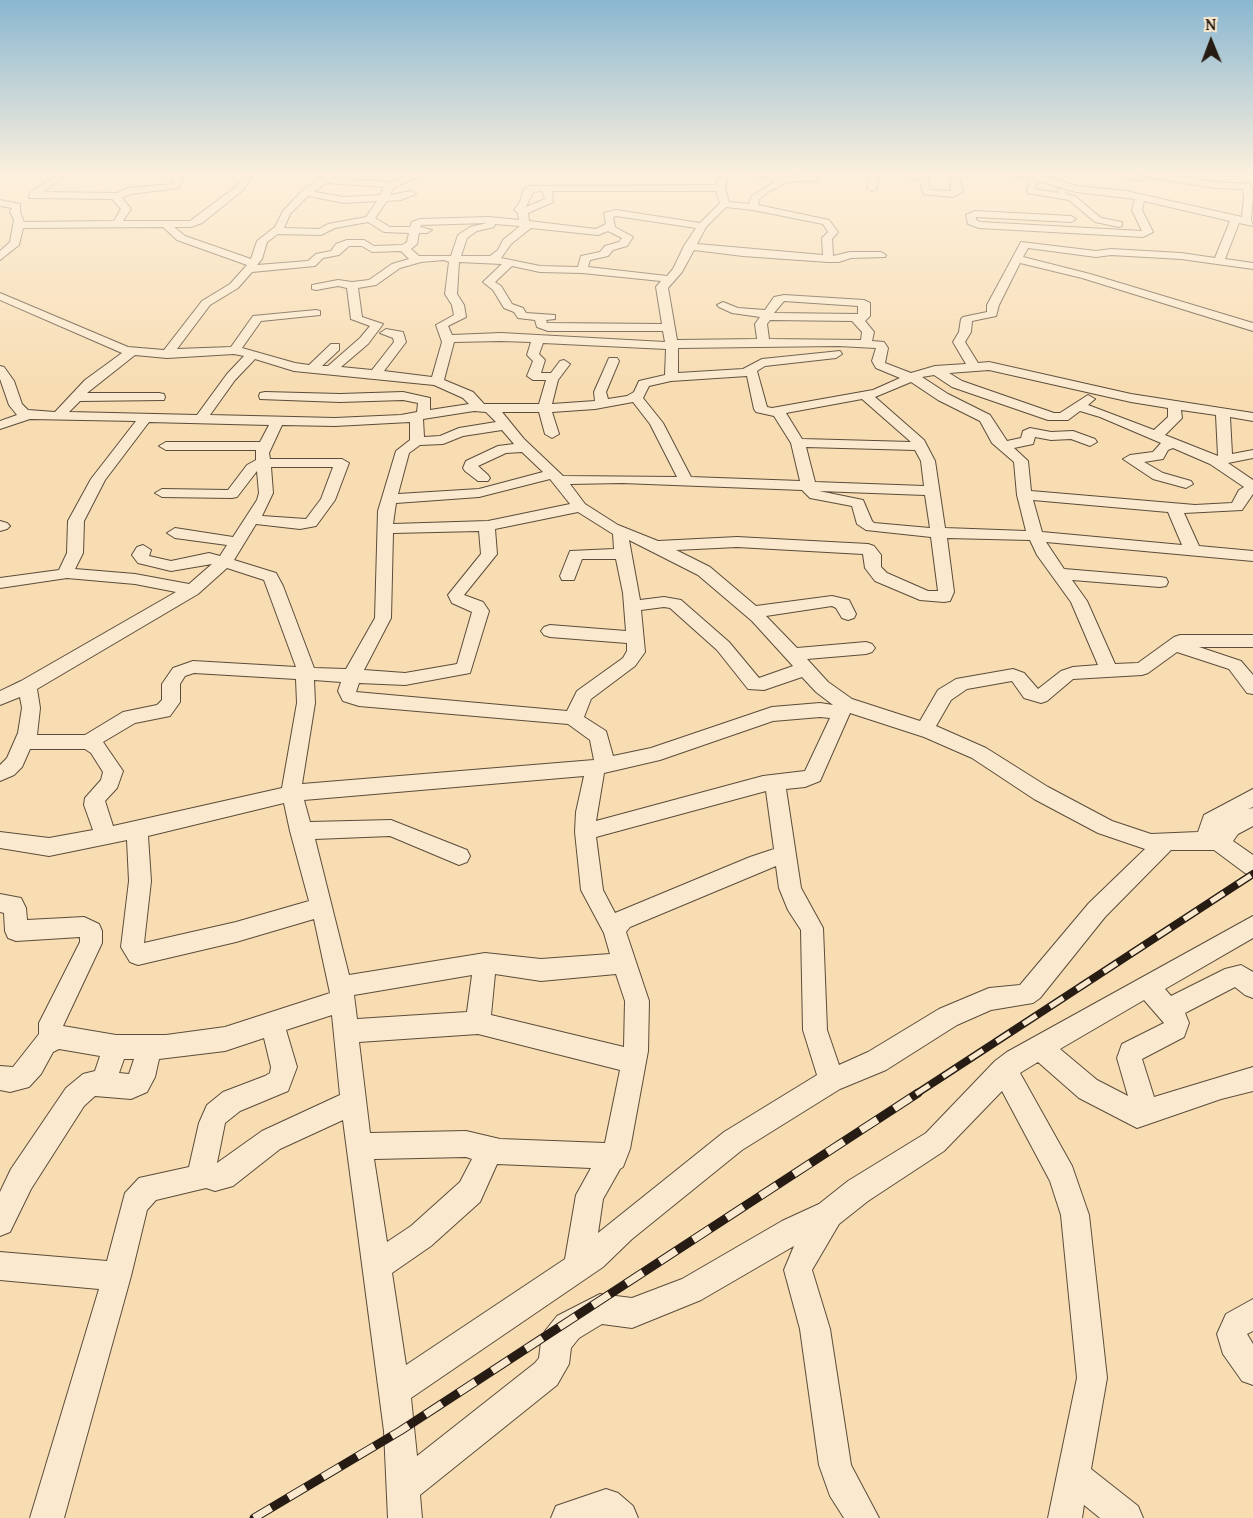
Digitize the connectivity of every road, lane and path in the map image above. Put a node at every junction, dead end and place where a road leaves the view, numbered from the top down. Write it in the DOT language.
graph roads {
  1 [pos="14,244"];
  2 [pos="195,244"];
  3 [pos="262,244"];
  4 [pos="345,244"];
  5 [pos="365,244"];
  6 [pos="412,244"];
  7 [pos="459,244"];
  8 [pos="506,244"];
  9 [pos="623,244"];
  10 [pos="688,244"];
  11 [pos="708,244"];
  12 [pos="774,244"];
  13 [pos="827,244"];
  14 [pos="1231,244"];
  15 [pos="404,248"];
  16 [pos="762,255"];
  17 [pos="881,255"];
  18 [pos="0,257"];
  19 [pos="419,259"];
  20 [pos="454,259"];
  21 [pos="493,259"];
  22 [pos="1017,259"];
  23 [pos="828,260"];
  24 [pos="1219,262"];
  25 [pos="509,263"];
  26 [pos="304,265"];
  27 [pos="250,266"];
  28 [pos="1253,266"];
  29 [pos="1097,267"];
  30 [pos="582,270"];
  31 [pos="669,279"];
  32 [pos="352,285"];
  33 [pos="316,286"];
  34 [pos="0,296"];
  35 [pos="723,305"];
  36 [pos="769,312"];
  37 [pos="316,313"];
  38 [pos="540,317"];
  39 [pos="569,317"];
  40 [pos="862,318"];
  41 [pos="307,325"];
  42 [pos="597,327"];
  43 [pos="1253,327"];
  44 [pos="669,328"];
  45 [pos="386,333"];
  46 [pos="447,339"];
  47 [pos="538,340"];
  48 [pos="600,343"];
  49 [pos="764,343"];
  50 [pos="794,343"];
  51 [pos="866,344"];
  52 [pos="671,345"];
  53 [pos="335,346"];
  54 [pos="235,350"];
  55 [pos="132,351"];
  56 [pos="166,354"];
  57 [pos="845,354"];
  58 [pos="252,355"];
  59 [pos="805,357"];
  60 [pos="613,361"];
  61 [pos="564,364"];
  62 [pos="974,367"];
  63 [pos="308,369"];
  64 [pos="331,370"];
  65 [pos="935,370"];
  66 [pos="748,371"];
  67 [pos="376,374"];
  68 [pos="554,377"];
  69 [pos="671,377"];
  70 [pos="911,378"];
  71 [pos="3,379"];
  72 [pos="437,382"];
  73 [pos="1099,391"];
  74 [pos="265,396"];
  75 [pos="865,396"];
  76 [pos="77,397"];
  77 [pos="159,397"];
  78 [pos="636,397"];
  79 [pos="602,404"];
  80 [pos="1174,405"];
  81 [pos="1078,406"];
  82 [pos="484,408"];
  83 [pos="544,408"];
  84 [pos="778,411"];
  85 [pos="1223,412"];
  86 [pos="29,415"];
  87 [pos="59,415"];
  88 [pos="420,416"];
  89 [pos="146,417"];
  90 [pos="1063,417"];
  91 [pos="1253,417"];
  92 [pos="175,418"];
  93 [pos="998,418"];
  94 [pos="201,419"];
  95 [pos="242,420"];
  96 [pos="277,421"];
  97 [pos="0,425"];
  98 [pos="505,425"];
  99 [pos="1030,432"];
  100 [pos="552,434"];
  101 [pos="1073,435"];
  102 [pos="1156,436"];
  103 [pos="417,441"];
  104 [pos="1090,442"];
  105 [pos="798,443"];
  106 [pos="1173,443"];
  107 [pos="920,446"];
  108 [pos="1003,446"];
  109 [pos="525,448"];
  110 [pos="263,454"];
  111 [pos="1253,454"];
  112 [pos="1220,460"];
  113 [pos="556,477"];
  114 [pos="483,478"];
  115 [pos="686,482"];
  116 [pos="1186,484"];
  117 [pos="808,485"];
  118 [pos="933,491"];
  119 [pos="162,493"];
  120 [pos="1250,494"];
  121 [pos="1024,495"];
  122 [pos="390,499"];
  123 [pos="580,507"];
  124 [pos="1174,508"];
  125 [pos="251,519"];
  126 [pos="488,526"];
  127 [pos="386,529"];
  128 [pos="621,531"];
  129 [pos="938,531"];
  130 [pos="175,533"];
  131 [pos="1035,536"];
  132 [pos="237,542"];
  133 [pos="656,546"];
  134 [pos="143,550"];
  135 [pos="1193,551"];
  136 [pos="623,554"];
  137 [pos="1253,556"];
  138 [pos="224,562"];
  139 [pos="65,573"];
  140 [pos="1060,574"];
  141 [pos="568,576"];
  142 [pos="1160,582"];
  143 [pos="0,583"];
  144 [pos="192,590"];
  145 [pos="632,606"];
  146 [pos="752,612"];
  147 [pos="848,614"];
  148 [pos="550,632"];
  149 [pos="635,638"];
  150 [pos="1253,641"];
  151 [pos="1174,645"];
  152 [pos="866,648"];
  153 [pos="791,655"];
  154 [pos="804,669"];
  155 [pos="1109,671"];
  156 [pos="307,672"];
  157 [pos="353,674"];
  158 [pos="27,686"];
  159 [pos="1253,688"];
  160 [pos="0,698"];
  161 [pos="842,708"];
  162 [pos="572,717"];
  163 [pos="924,730"];
  164 [pos="24,742"];
  165 [pos="88,742"];
  166 [pos="601,767"];
  167 [pos="0,773"];
  168 [pos="775,782"];
  169 [pos="292,793"];
  170 [pos="1253,797"];
  171 [pos="1253,816"];
  172 [pos="137,830"];
  173 [pos="300,831"];
  174 [pos="585,832"];
  175 [pos="106,836"];
  176 [pos="1164,844"];
  177 [pos="1220,844"];
  178 [pos="5,847"];
  179 [pos="785,855"];
  180 [pos="459,856"];
  181 [pos="1253,867"];
  182 [pos="0,903"];
  183 [pos="322,907"];
  184 [pos="1253,926"];
  185 [pos="615,930"];
  186 [pos="622,957"];
  187 [pos="485,963"];
  188 [pos="1252,985"];
  189 [pos="1147,986"];
  190 [pos="341,993"];
  191 [pos="1168,1010"];
  192 [pos="478,1023"];
  193 [pos="272,1024"];
  194 [pos="346,1031"];
  195 [pos="51,1039"];
  196 [pos="116,1047"];
  197 [pos="1039,1047"];
  198 [pos="149,1048"];
  199 [pos="634,1061"];
  200 [pos="1004,1070"];
  201 [pos="0,1078"];
  202 [pos="1253,1079"];
  203 [pos="831,1080"];
  204 [pos="103,1084"];
  205 [pos="353,1102"];
  206 [pos="1146,1113"];
  207 [pos="359,1146"];
  208 [pos="488,1150"];
  209 [pos="614,1158"];
  210 [pos="201,1174"];
  211 [pos="829,1214"];
  212 [pos="0,1222"];
  213 [pos="0,1266"];
  214 [pos="376,1267"];
  215 [pos="578,1267"];
  216 [pos="117,1276"];
  217 [pos="1253,1314"];
  218 [pos="1253,1370"];
  219 [pos="394,1391"];
  220 [pos="1074,1476"];
  221 [pos="403,1488"];
  222 [pos="47,1518"];
  223 [pos="405,1518"];
  224 [pos="568,1518"];
  225 [pos="621,1518"];
  226 [pos="862,1518"];
  227 [pos="1065,1518"];
  228 [pos="1126,1518"];
  1 -- 18 [label="street"];
  2 -- 27 [label="street"];
  3 -- 27 [label="street"];
  4 -- 26 [label="street"];
  5 -- 15 [label="street"];
  6 -- 15 [label="street"];
  7 -- 20 [label="street"];
  8 -- 21 [label="street"];
  9 -- 30 [label="street"];
  10 -- 31 [label="street"];
  11 -- 16 [label="street"];
  12 -- 16 [label="street"];
  13 -- 23 [label="street"];
  14 -- 24 [label="street"];
  15 -- 19 [label="street"];
  16 -- 23 [label="street"];
  17 -- 23 [label="street"];
  19 -- 20 [label="street"];
  19 -- 32 [label="street"];
  20 -- 21 [label="street"];
  20 -- 46 [label="street"];
  21 -- 25 [label="street"];
  22 -- 29 [label="street"];
  22 -- 29 [label="street"];
  22 -- 62 [label="street"];
  24 -- 28 [label="street"];
  24 -- 29 [label="street"];
  25 -- 30 [label="street"];
  25 -- 38 [label="street"];
  26 -- 27 [label="street"];
  26 -- 33 [label="street"];
  27 -- 56 [label="street"];
  29 -- 43 [label="street"];
  30 -- 31 [label="street"];
  31 -- 44 [label="street"];
  32 -- 33 [label="street"];
  32 -- 64 [label="street"];
  33 -- 37 [label="street"];
  34 -- 55 [label="street"];
  35 -- 36 [label="street"];
  36 -- 40 [label="street"];
  36 -- 40 [label="street"];
  36 -- 49 [label="street"];
  37 -- 41 [label="street"];
  37 -- 54 [label="street"];
  38 -- 39 [label="street"];
  38 -- 42 [label="street"];
  40 -- 51 [label="street"];
  42 -- 44 [label="street"];
  42 -- 48 [label="street"];
  44 -- 52 [label="street"];
  45 -- 67 [label="street"];
  46 -- 47 [label="street"];
  46 -- 72 [label="street"];
  47 -- 48 [label="street"];
  47 -- 68 [label="street"];
  48 -- 52 [label="street"];
  49 -- 50 [label="street"];
  49 -- 52 [label="street"];
  50 -- 51 [label="street"];
  50 -- 59 [label="street"];
  51 -- 70 [label="street"];
  52 -- 69 [label="street"];
  53 -- 63 [label="street"];
  54 -- 56 [label="street"];
  54 -- 58 [label="street"];
  55 -- 56 [label="street"];
  55 -- 76 [label="street"];
  57 -- 59 [label="street"];
  58 -- 63 [label="street"];
  58 -- 94 [label="street"];
  59 -- 66 [label="street"];
  60 -- 79 [label="street"];
  61 -- 68 [label="street"];
  62 -- 65 [label="street"];
  62 -- 73 [label="street"];
  63 -- 64 [label="street"];
  63 -- 74 [label="street"];
  64 -- 67 [label="street"];
  65 -- 70 [label="street"];
  65 -- 90 [label="street"];
  66 -- 69 [label="street"];
  66 -- 84 [label="street"];
  67 -- 72 [label="street"];
  68 -- 83 [label="street"];
  69 -- 78 [label="street"];
  70 -- 75 [label="street"];
  70 -- 93 [label="street"];
  71 -- 86 [label="street"];
  72 -- 82 [label="street"];
  73 -- 80 [label="street"];
  73 -- 81 [label="street"];
  74 -- 88 [label="street"];
  74 -- 95 [label="street"];
  75 -- 84 [label="street"];
  75 -- 107 [label="street"];
  76 -- 77 [label="street"];
  76 -- 87 [label="street"];
  78 -- 79 [label="street"];
  78 -- 115 [label="street"];
  79 -- 83 [label="street"];
  80 -- 85 [label="street"];
  80 -- 102 [label="street"];
  81 -- 90 [label="street"];
  81 -- 102 [label="street"];
  82 -- 83 [label="street"];
  82 -- 88 [label="street"];
  82 -- 98 [label="street"];
  83 -- 100 [label="street"];
  84 -- 105 [label="street"];
  85 -- 91 [label="street"];
  85 -- 112 [label="street"];
  86 -- 87 [label="street"];
  86 -- 97 [label="street"];
  87 -- 89 [label="street"];
  88 -- 96 [label="street"];
  88 -- 103 [label="street"];
  89 -- 92 [label="street"];
  89 -- 139 [label="street"];
  90 -- 101 [label="street"];
  92 -- 94 [label="street"];
  92 -- 110 [label="street"];
  93 -- 99 [label="street"];
  93 -- 108 [label="street"];
  94 -- 95 [label="street"];
  95 -- 96 [label="street"];
  96 -- 110 [label="street"];
  98 -- 103 [label="street"];
  98 -- 109 [label="street"];
  99 -- 101 [label="street"];
  99 -- 108 [label="street"];
  101 -- 104 [label="street"];
  102 -- 106 [label="street"];
  103 -- 122 [label="street"];
  105 -- 107 [label="street"];
  105 -- 117 [label="street"];
  106 -- 112 [label="street"];
  106 -- 116 [label="street"];
  107 -- 118 [label="street"];
  108 -- 121 [label="street"];
  109 -- 113 [label="street"];
  109 -- 114 [label="street"];
  110 -- 119 [label="street"];
  110 -- 125 [label="street"];
  110 -- 125 [label="street"];
  111 -- 112 [label="street"];
  112 -- 120 [label="street"];
  113 -- 115 [label="street"];
  113 -- 122 [label="street"];
  113 -- 123 [label="street"];
  115 -- 117 [label="street"];
  117 -- 118 [label="street"];
  117 -- 129 [label="street"];
  118 -- 129 [label="street"];
  120 -- 124 [label="street"];
  121 -- 124 [label="street"];
  121 -- 131 [label="street"];
  122 -- 127 [label="street"];
  123 -- 126 [label="street"];
  123 -- 128 [label="street"];
  124 -- 135 [label="street"];
  125 -- 132 [label="street"];
  126 -- 127 [label="street"];
  126 -- 157 [label="street"];
  127 -- 157 [label="street"];
  128 -- 133 [label="street"];
  128 -- 136 [label="street"];
  129 -- 131 [label="street"];
  129 -- 133 [label="street"];
  130 -- 132 [label="street"];
  131 -- 135 [label="street"];
  131 -- 140 [label="street"];
  132 -- 138 [label="street"];
  133 -- 146 [label="street"];
  134 -- 138 [label="street"];
  135 -- 137 [label="street"];
  136 -- 141 [label="street"];
  136 -- 145 [label="street"];
  138 -- 144 [label="street"];
  138 -- 156 [label="street"];
  139 -- 143 [label="street"];
  139 -- 144 [label="street"];
  140 -- 142 [label="street"];
  140 -- 155 [label="street"];
  144 -- 158 [label="street"];
  145 -- 149 [label="street"];
  145 -- 154 [label="street"];
  146 -- 147 [label="street"];
  146 -- 153 [label="street"];
  148 -- 149 [label="street"];
  149 -- 162 [label="street"];
  150 -- 151 [label="street"];
  151 -- 155 [label="street"];
  151 -- 159 [label="street"];
  152 -- 153 [label="street"];
  153 -- 154 [label="street"];
  154 -- 161 [label="street"];
  155 -- 163 [label="street"];
  156 -- 157 [label="street"];
  156 -- 165 [label="street"];
  156 -- 169 [label="street"];
  157 -- 162 [label="street"];
  158 -- 160 [label="street"];
  158 -- 164 [label="street"];
  161 -- 163 [label="street"];
  161 -- 166 [label="street"];
  161 -- 168 [label="street"];
  162 -- 166 [label="street"];
  163 -- 176 [label="street"];
  164 -- 165 [label="street"];
  164 -- 167 [label="street"];
  165 -- 175 [label="street"];
  166 -- 169 [label="street"];
  166 -- 174 [label="street"];
  168 -- 174 [label="street"];
  168 -- 179 [label="street"];
  169 -- 172 [label="street"];
  169 -- 173 [label="street"];
  170 -- 177 [label="street"];
  171 -- 177 [label="street"];
  172 -- 175 [label="street"];
  172 -- 183 [label="street"];
  173 -- 180 [label="street"];
  173 -- 183 [label="street"];
  174 -- 185 [label="street"];
  175 -- 178 [label="street"];
  176 -- 177 [label="street"];
  176 -- 203 [label="street"];
  177 -- 181 [label="street"];
  179 -- 185 [label="street"];
  179 -- 203 [label="street"];
  182 -- 195 [label="street"];
  183 -- 190 [label="street"];
  184 -- 189 [label="street"];
  185 -- 186 [label="street"];
  186 -- 187 [label="street"];
  186 -- 199 [label="street"];
  187 -- 190 [label="street"];
  187 -- 192 [label="street"];
  188 -- 191 [label="street"];
  189 -- 191 [label="street"];
  189 -- 197 [label="street"];
  190 -- 193 [label="street"];
  190 -- 194 [label="street"];
  191 -- 206 [label="street"];
  192 -- 194 [label="street"];
  192 -- 199 [label="street"];
  193 -- 198 [label="street"];
  193 -- 210 [label="street"];
  194 -- 205 [label="street"];
  195 -- 196 [label="street"];
  195 -- 201 [label="street"];
  196 -- 198 [label="street"];
  196 -- 204 [label="street"];
  197 -- 200 [label="street"];
  197 -- 206 [label="street"];
  198 -- 204 [label="street"];
  199 -- 209 [label="street"];
  200 -- 211 [label="street"];
  200 -- 220 [label="street"];
  202 -- 206 [label="street"];
  203 -- 215 [label="street"];
  204 -- 212 [label="street"];
  205 -- 207 [label="street"];
  205 -- 210 [label="street"];
  207 -- 208 [label="street"];
  207 -- 214 [label="street"];
  208 -- 209 [label="street"];
  208 -- 214 [label="street"];
  209 -- 215 [label="street"];
  210 -- 216 [label="street"];
  211 -- 221 [label="street"];
  211 -- 226 [label="street"];
  213 -- 216 [label="street"];
  214 -- 219 [label="street"];
  215 -- 219 [label="street"];
  216 -- 222 [label="street"];
  217 -- 218 [label="street"];
  219 -- 221 [label="street"];
  220 -- 227 [label="street"];
  220 -- 228 [label="street"];
  221 -- 223 [label="street"];
  224 -- 225 [label="street"];
}
